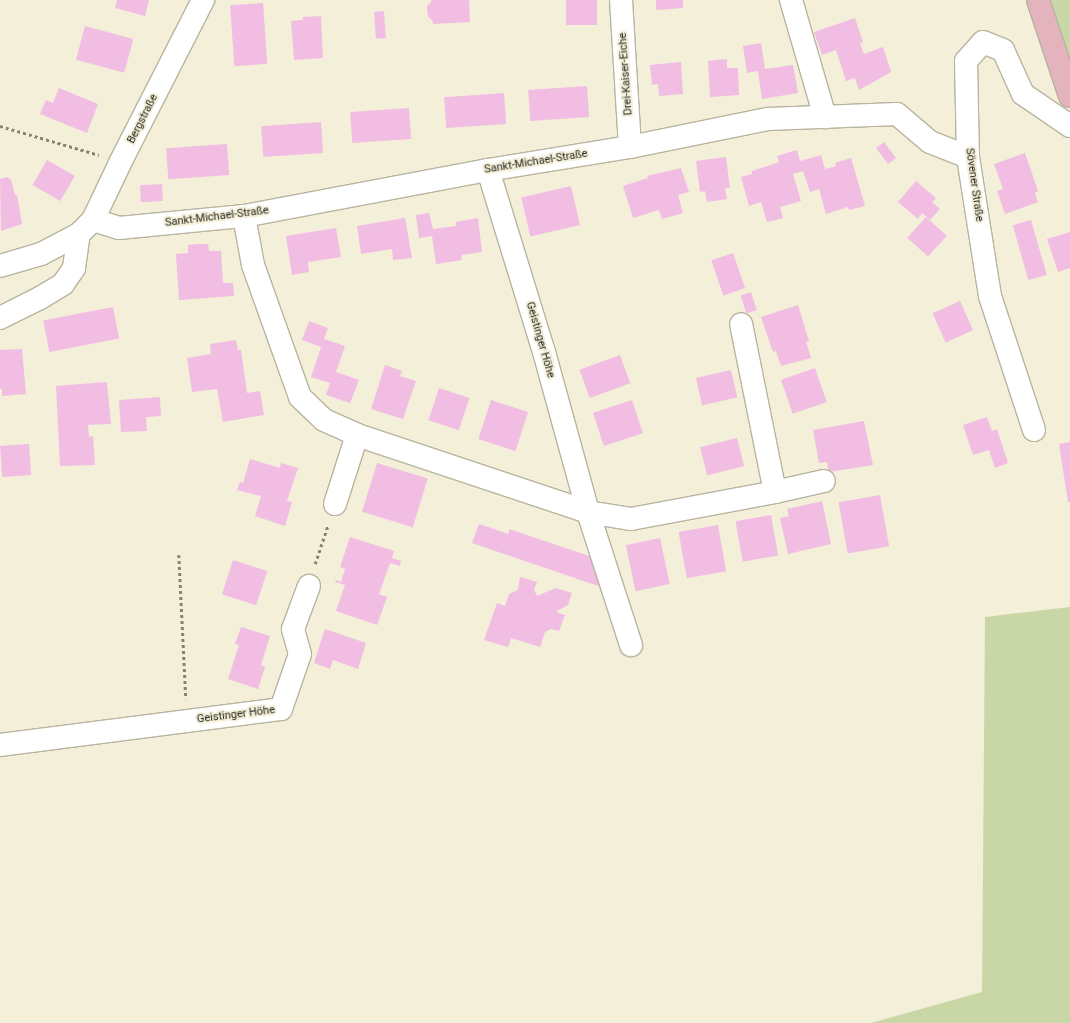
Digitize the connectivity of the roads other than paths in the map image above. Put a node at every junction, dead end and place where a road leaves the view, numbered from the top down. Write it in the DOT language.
graph roads {
  1 [pos="203,0"];
  2 [pos="621,0"];
  3 [pos="791,0"];
  4 [pos="1038,0"];
  5 [pos="1070,96"];
  6 [pos="825,117"];
  7 [pos="1070,126"];
  8 [pos="630,147"];
  9 [pos="968,157"];
  10 [pos="488,170"];
  11 [pos="244,216"];
  12 [pos="86,227"];
  13 [pos="0,266"];
  14 [pos="0,318"];
  15 [pos="741,324"];
  16 [pos="1034,430"];
  17 [pos="356,435"];
  18 [pos="824,480"];
  19 [pos="775,492"];
  20 [pos="335,504"];
  21 [pos="588,512"];
  22 [pos="309,586"];
  23 [pos="631,646"];
  24 [pos="0,745"];
  1 -- 12 [label="street, Bergstraße"];
  2 -- 8 [label="street, Drei-Kaiser-Eiche"];
  3 -- 6 [label="street"];
  4 -- 5 [label="main road"];
  6 -- 8 [label="street, Sankt-Michael-Straße"];
  6 -- 9 [label="street, Sankt-Michael-Straße"];
  7 -- 9 [label="street, Sövener Straße"];
  8 -- 10 [label="street, Sankt-Michael-Straße"];
  9 -- 16 [label="street, Sövener Straße"];
  10 -- 11 [label="street, Sankt-Michael-Straße"];
  10 -- 21 [label="street, Geistinger Höhe"];
  11 -- 12 [label="street, Sankt-Michael-Straße"];
  11 -- 17 [label="street"];
  12 -- 13 [label="street"];
  12 -- 14 [label="street, Bergstraße"];
  15 -- 19 [label="street"];
  17 -- 20 [label="street"];
  17 -- 21 [label="street"];
  18 -- 19 [label="street"];
  19 -- 21 [label="street"];
  21 -- 23 [label="street, Geistinger Höhe"];
  22 -- 24 [label="street, Geistinger Höhe"];
}
